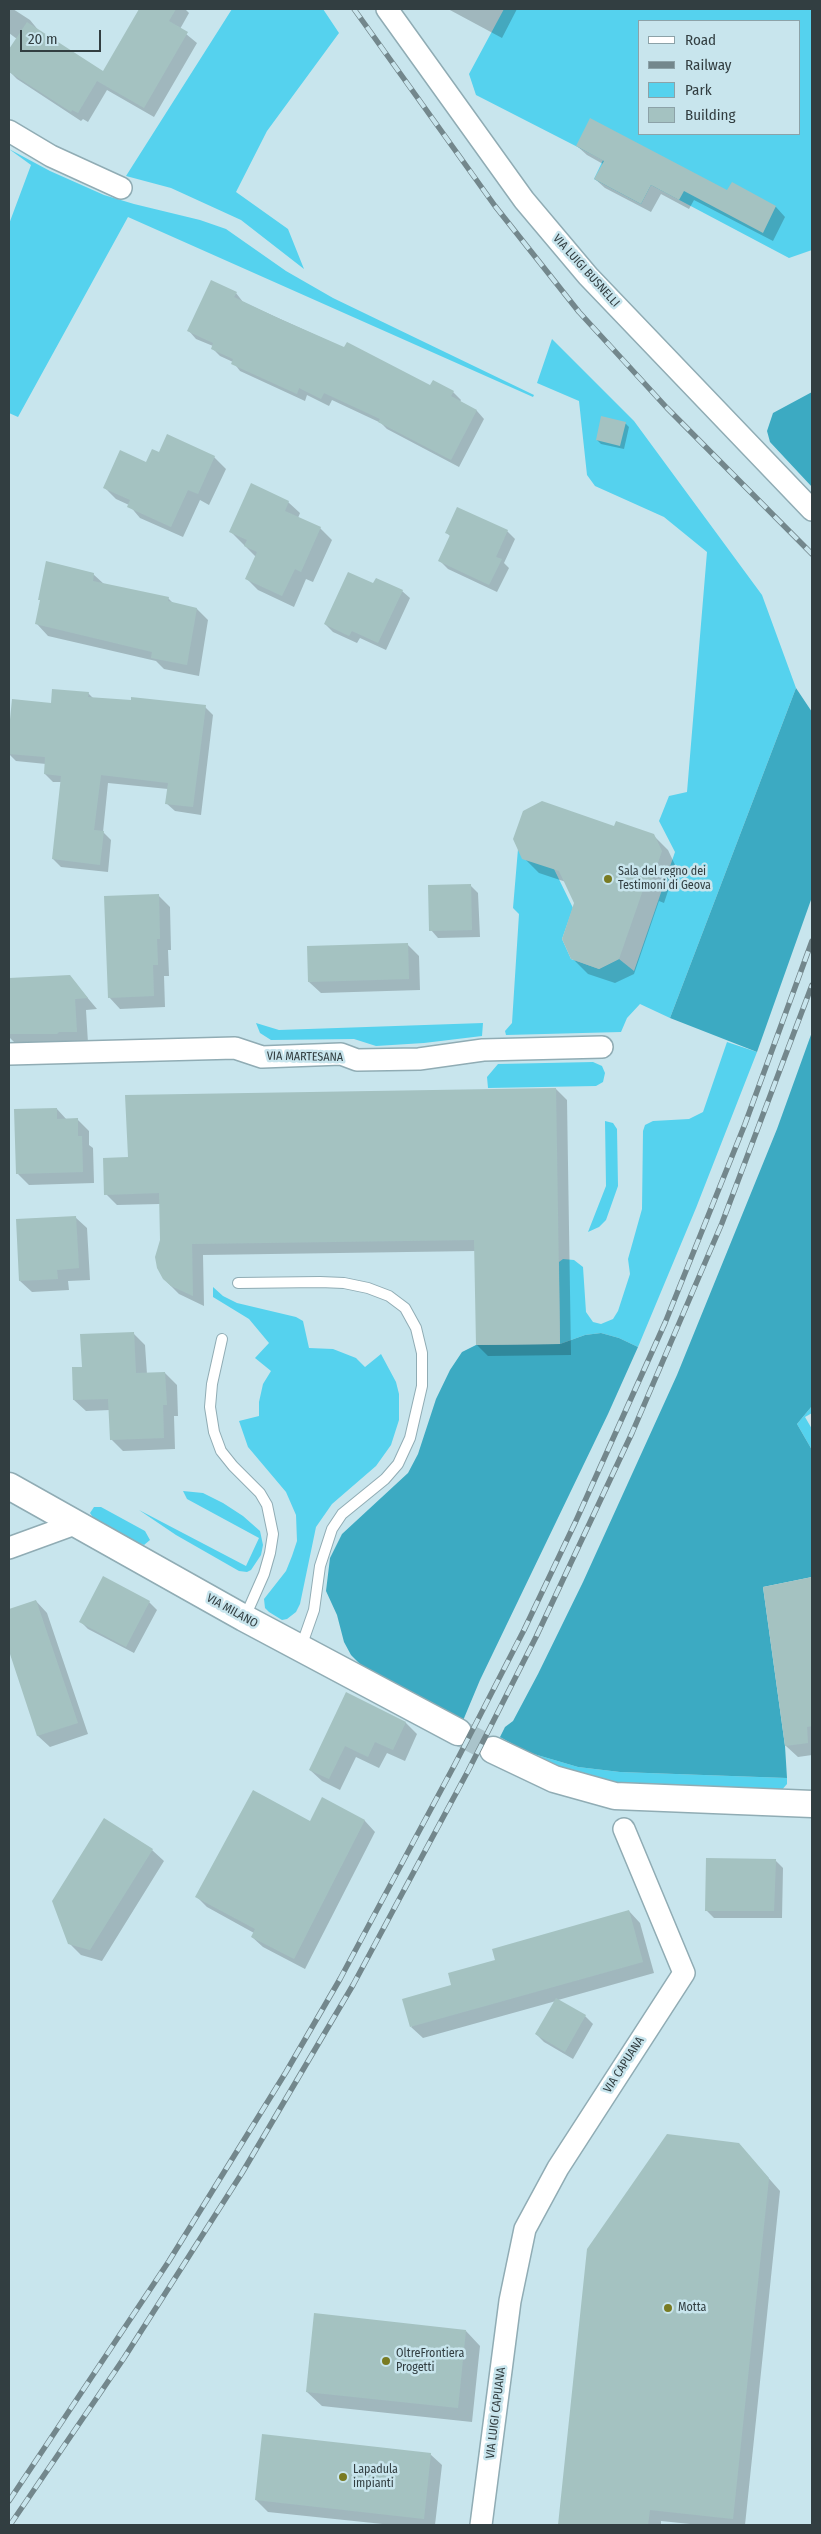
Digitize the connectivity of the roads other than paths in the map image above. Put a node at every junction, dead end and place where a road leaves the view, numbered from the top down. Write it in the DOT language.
graph roads {
  1 [pos="386,9"];
  2 [pos="9,131"];
  3 [pos="121,188"];
  4 [pos="812,510"];
  5 [pos="602,1047"];
  6 [pos="9,1054"];
  7 [pos="238,1283"];
  8 [pos="222,1339"];
  9 [pos="9,1486"];
  10 [pos="75,1524"];
  11 [pos="9,1548"];
  12 [pos="244,1618"];
  13 [pos="301,1648"];
  14 [pos="458,1732"];
  15 [pos="493,1750"];
  16 [pos="812,1804"];
  17 [pos="624,1829"];
  18 [pos="510,2301"];
  19 [pos="481,2525"];
  1 -- 4 [label="street, VIA LUIGI BUSNELLI"];
  2 -- 3 [label="street"];
  5 -- 6 [label="street, VIA MARTESANA"];
  7 -- 13 [label="lane"];
  8 -- 12 [label="lane"];
  9 -- 10 [label="street, VIA MILANO"];
  10 -- 11 [label="street"];
  10 -- 12 [label="street, VIA MILANO"];
  12 -- 13 [label="street, VIA MILANO"];
  13 -- 14 [label="street, VIA MILANO"];
  15 -- 16 [label="street"];
  17 -- 18 [label="street, VIA CAPUANA"];
  18 -- 19 [label="street, VIA LUIGI CAPUANA"];
}
